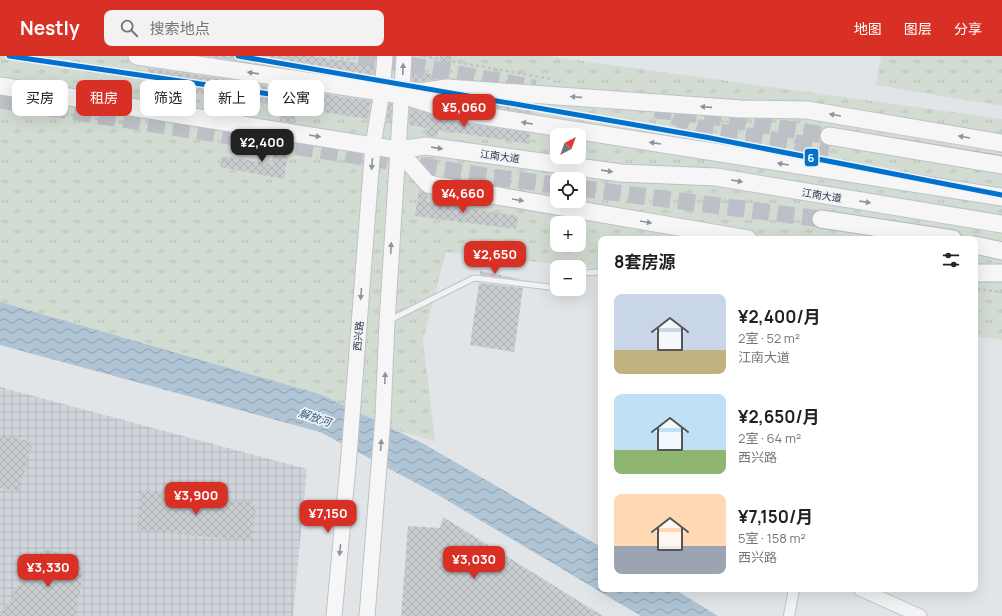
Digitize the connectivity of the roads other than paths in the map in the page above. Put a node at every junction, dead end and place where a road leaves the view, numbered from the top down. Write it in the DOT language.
graph roads {
  1 [pos="137,56"];
  2 [pos="385,56"];
  3 [pos="404,56"];
  4 [pos="0,86"];
  5 [pos="382,92"];
  6 [pos="402,95"];
  7 [pos="1002,143"];
  8 [pos="373,145"];
  9 [pos="398,150"];
  10 [pos="1002,165"];
  11 [pos="1002,177"];
  12 [pos="1002,197"];
  13 [pos="820,219"];
  14 [pos="1002,224"];
  15 [pos="731,236"];
  16 [pos="932,236"];
  17 [pos="978,239"];
  18 [pos="1002,241"];
  19 [pos="978,246"];
  20 [pos="1002,251"];
  21 [pos="598,272"];
  22 [pos="586,273"];
  23 [pos="999,276"];
  24 [pos="978,278"];
  25 [pos="550,287"];
  26 [pos="387,322"];
  27 [pos="793,592"];
  28 [pos="867,592"];
  29 [pos="334,616"];
  30 [pos="367,616"];
  31 [pos="789,616"];
  32 [pos="920,616"];
  5 -- 1 [label="main road, one-way"];
  2 -- 5 [label="main road, 西兴路"];
  6 -- 3 [label="main road, one-way"];
  4 -- 8 [label="main road, 江南大道, one-way"];
  5 -- 6 [label="main road"];
  5 -- 8 [label="main road, 西兴路"];
  7 -- 6 [label="main road, one-way"];
  6 -- 9 [label="main road"];
  12 -- 6 [label="main road, one-way"];
  8 -- 9 [label="main road, 江南大道"];
  8 -- 29 [label="main road, 西兴路, one-way"];
  9 -- 14 [label="main road, 江南大道, one-way"];
  9 -- 15 [label="main road, one-way"];
  26 -- 9 [label="main road, one-way"];
  10 -- 11 [label="main road"];
  13 -- 16 [label="main road"];
  17 -- 18 [label="main road"];
  19 -- 20 [label="main road"];
  21 -- 22 [label="lane"];
  23 -- 24 [label="main road"];
  25 -- 26 [label="lane"];
  30 -- 26 [label="main road, one-way"];
  27 -- 31 [label="street"];
  28 -- 32 [label="street"];
}
